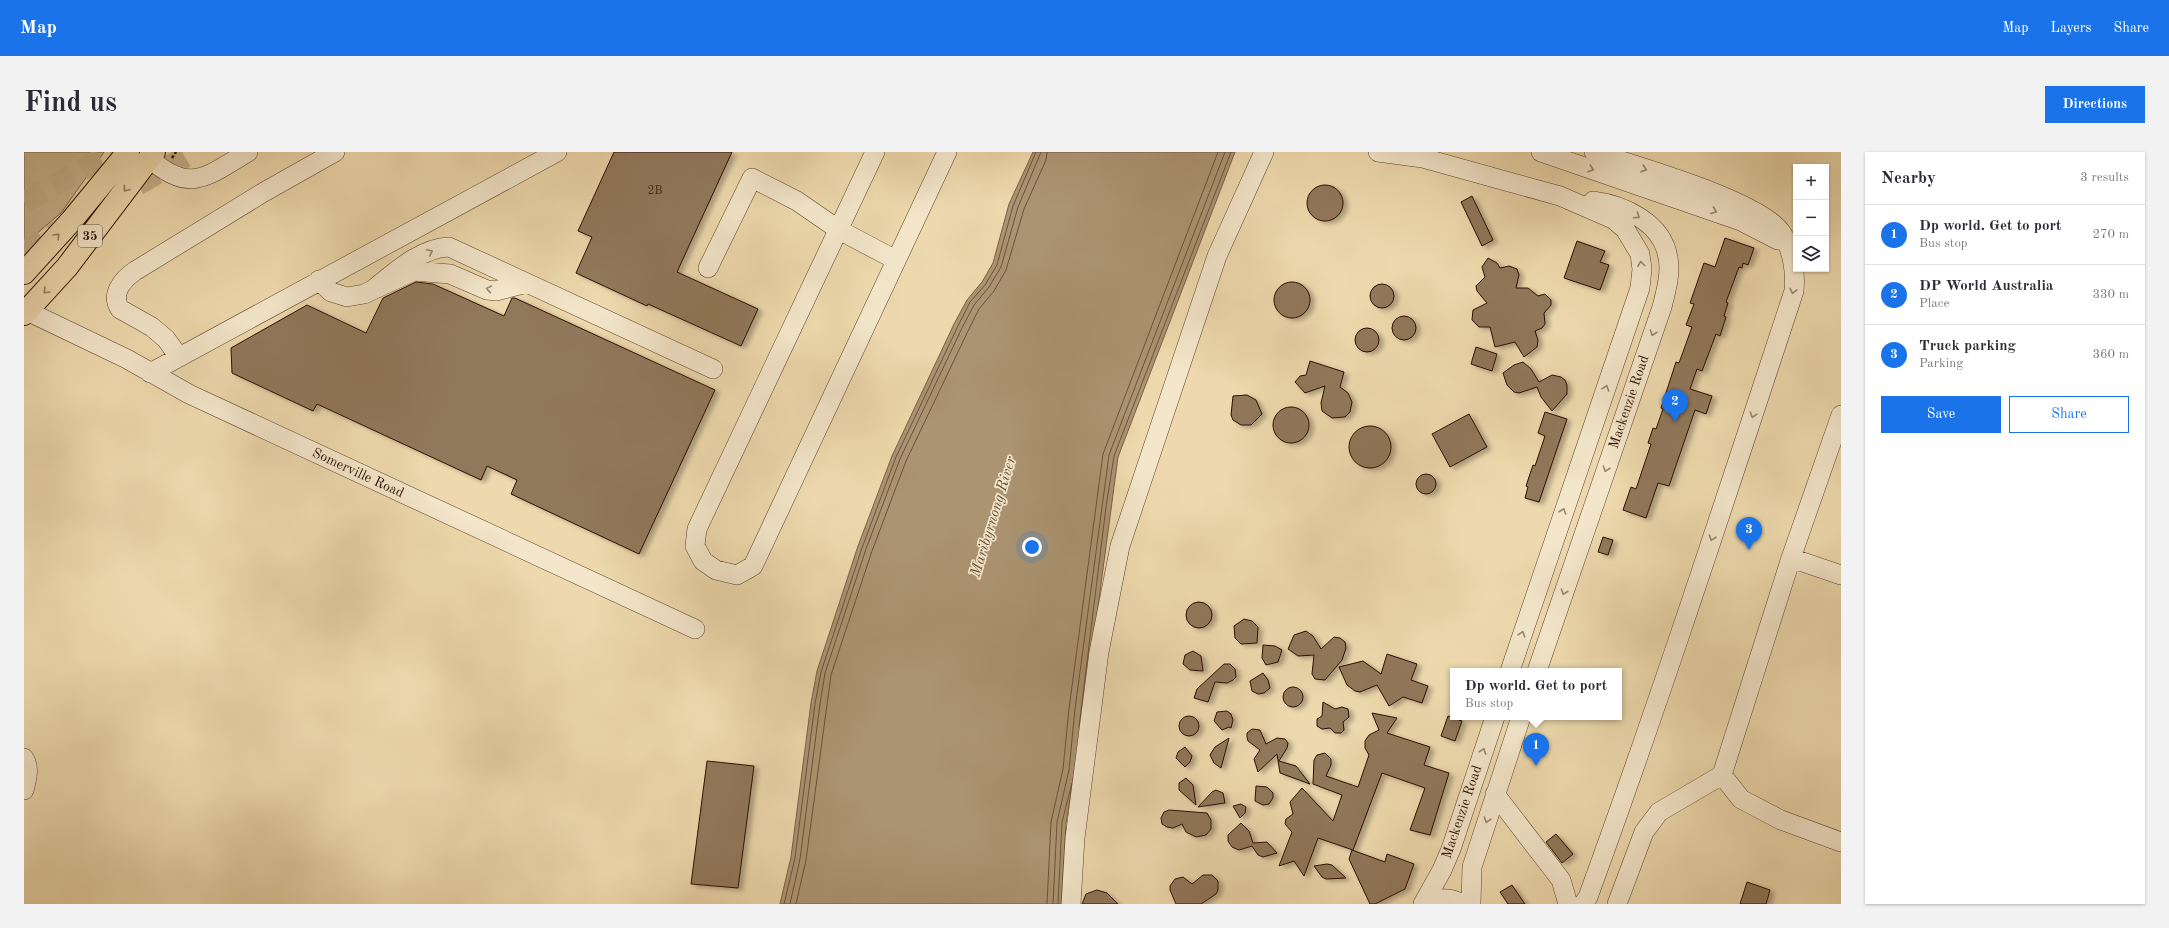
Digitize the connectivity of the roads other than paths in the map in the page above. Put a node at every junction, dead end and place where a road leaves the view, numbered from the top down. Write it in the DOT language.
graph roads {
  1 [pos="128,152"];
  2 [pos="248,152"];
  3 [pos="335,152"];
  4 [pos="557,152"];
  5 [pos="875,152"];
  6 [pos="947,152"];
  7 [pos="1264,152"];
  8 [pos="1378,152"];
  9 [pos="1541,152"];
  10 [pos="1594,152"];
  11 [pos="151,155"];
  12 [pos="1416,155"];
  13 [pos="1560,196"];
  14 [pos="839,230"];
  15 [pos="1790,253"];
  16 [pos="896,260"];
  17 [pos="26,268"];
  18 [pos="708,268"];
  19 [pos="319,280"];
  20 [pos="527,283"];
  21 [pos="375,288"];
  22 [pos="25,312"];
  23 [pos="179,357"];
  24 [pos="713,370"];
  25 [pos="150,373"];
  26 [pos="1841,415"];
  27 [pos="1791,558"];
  28 [pos="1841,575"];
  29 [pos="695,629"];
  30 [pos="1511,668"];
  31 [pos="1538,668"];
  32 [pos="1494,720"];
  33 [pos="1520,720"];
  34 [pos="24,758"];
  35 [pos="1722,775"];
  36 [pos="24,790"];
  37 [pos="1495,794"];
  38 [pos="1841,842"];
  39 [pos="1071,904"];
  40 [pos="1423,904"];
  41 [pos="1427,904"];
  42 [pos="1462,904"];
  43 [pos="1471,904"];
  44 [pos="1568,904"];
  45 [pos="1583,904"];
  46 [pos="1617,904"];
  17 -- 1 [label="main road, 35, one-way"];
  2 -- 11 [label="street"];
  3 -- 23 [label="street"];
  4 -- 19 [label="street"];
  5 -- 14 [label="street"];
  6 -- 16 [label="street"];
  7 -- 39 [label="street"];
  8 -- 12 [label="street, Mackenzie Road"];
  9 -- 15 [label="street, one-way"];
  10 -- 15 [label="street, one-way"];
  11 -- 22 [label="main road, 35, one-way"];
  12 -- 13 [label="street, Mackenzie Road"];
  30 -- 13 [label="street, Mackenzie Road, one-way"];
  13 -- 31 [label="street, Mackenzie Road, one-way"];
  14 -- 16 [label="street"];
  14 -- 16 [label="street"];
  14 -- 18 [label="street"];
  15 -- 45 [label="street, one-way"];
  19 -- 21 [label="street"];
  19 -- 23 [label="street"];
  20 -- 21 [label="street, one-way"];
  21 -- 20 [label="street, one-way"];
  20 -- 24 [label="street"];
  22 -- 25 [label="street, Somerville Road"];
  23 -- 25 [label="street"];
  25 -- 29 [label="street, Somerville Road"];
  26 -- 27 [label="street"];
  27 -- 28 [label="street"];
  27 -- 35 [label="street"];
  40 -- 32 [label="street, Mackenzie Road, one-way"];
  33 -- 37 [label="street, Mackenzie Road"];
  34 -- 36 [label="street"];
  35 -- 38 [label="street"];
  35 -- 46 [label="street"];
  37 -- 43 [label="street, Mackenzie Road, one-way"];
  37 -- 44 [label="street"];
  41 -- 42 [label="street"];
}
